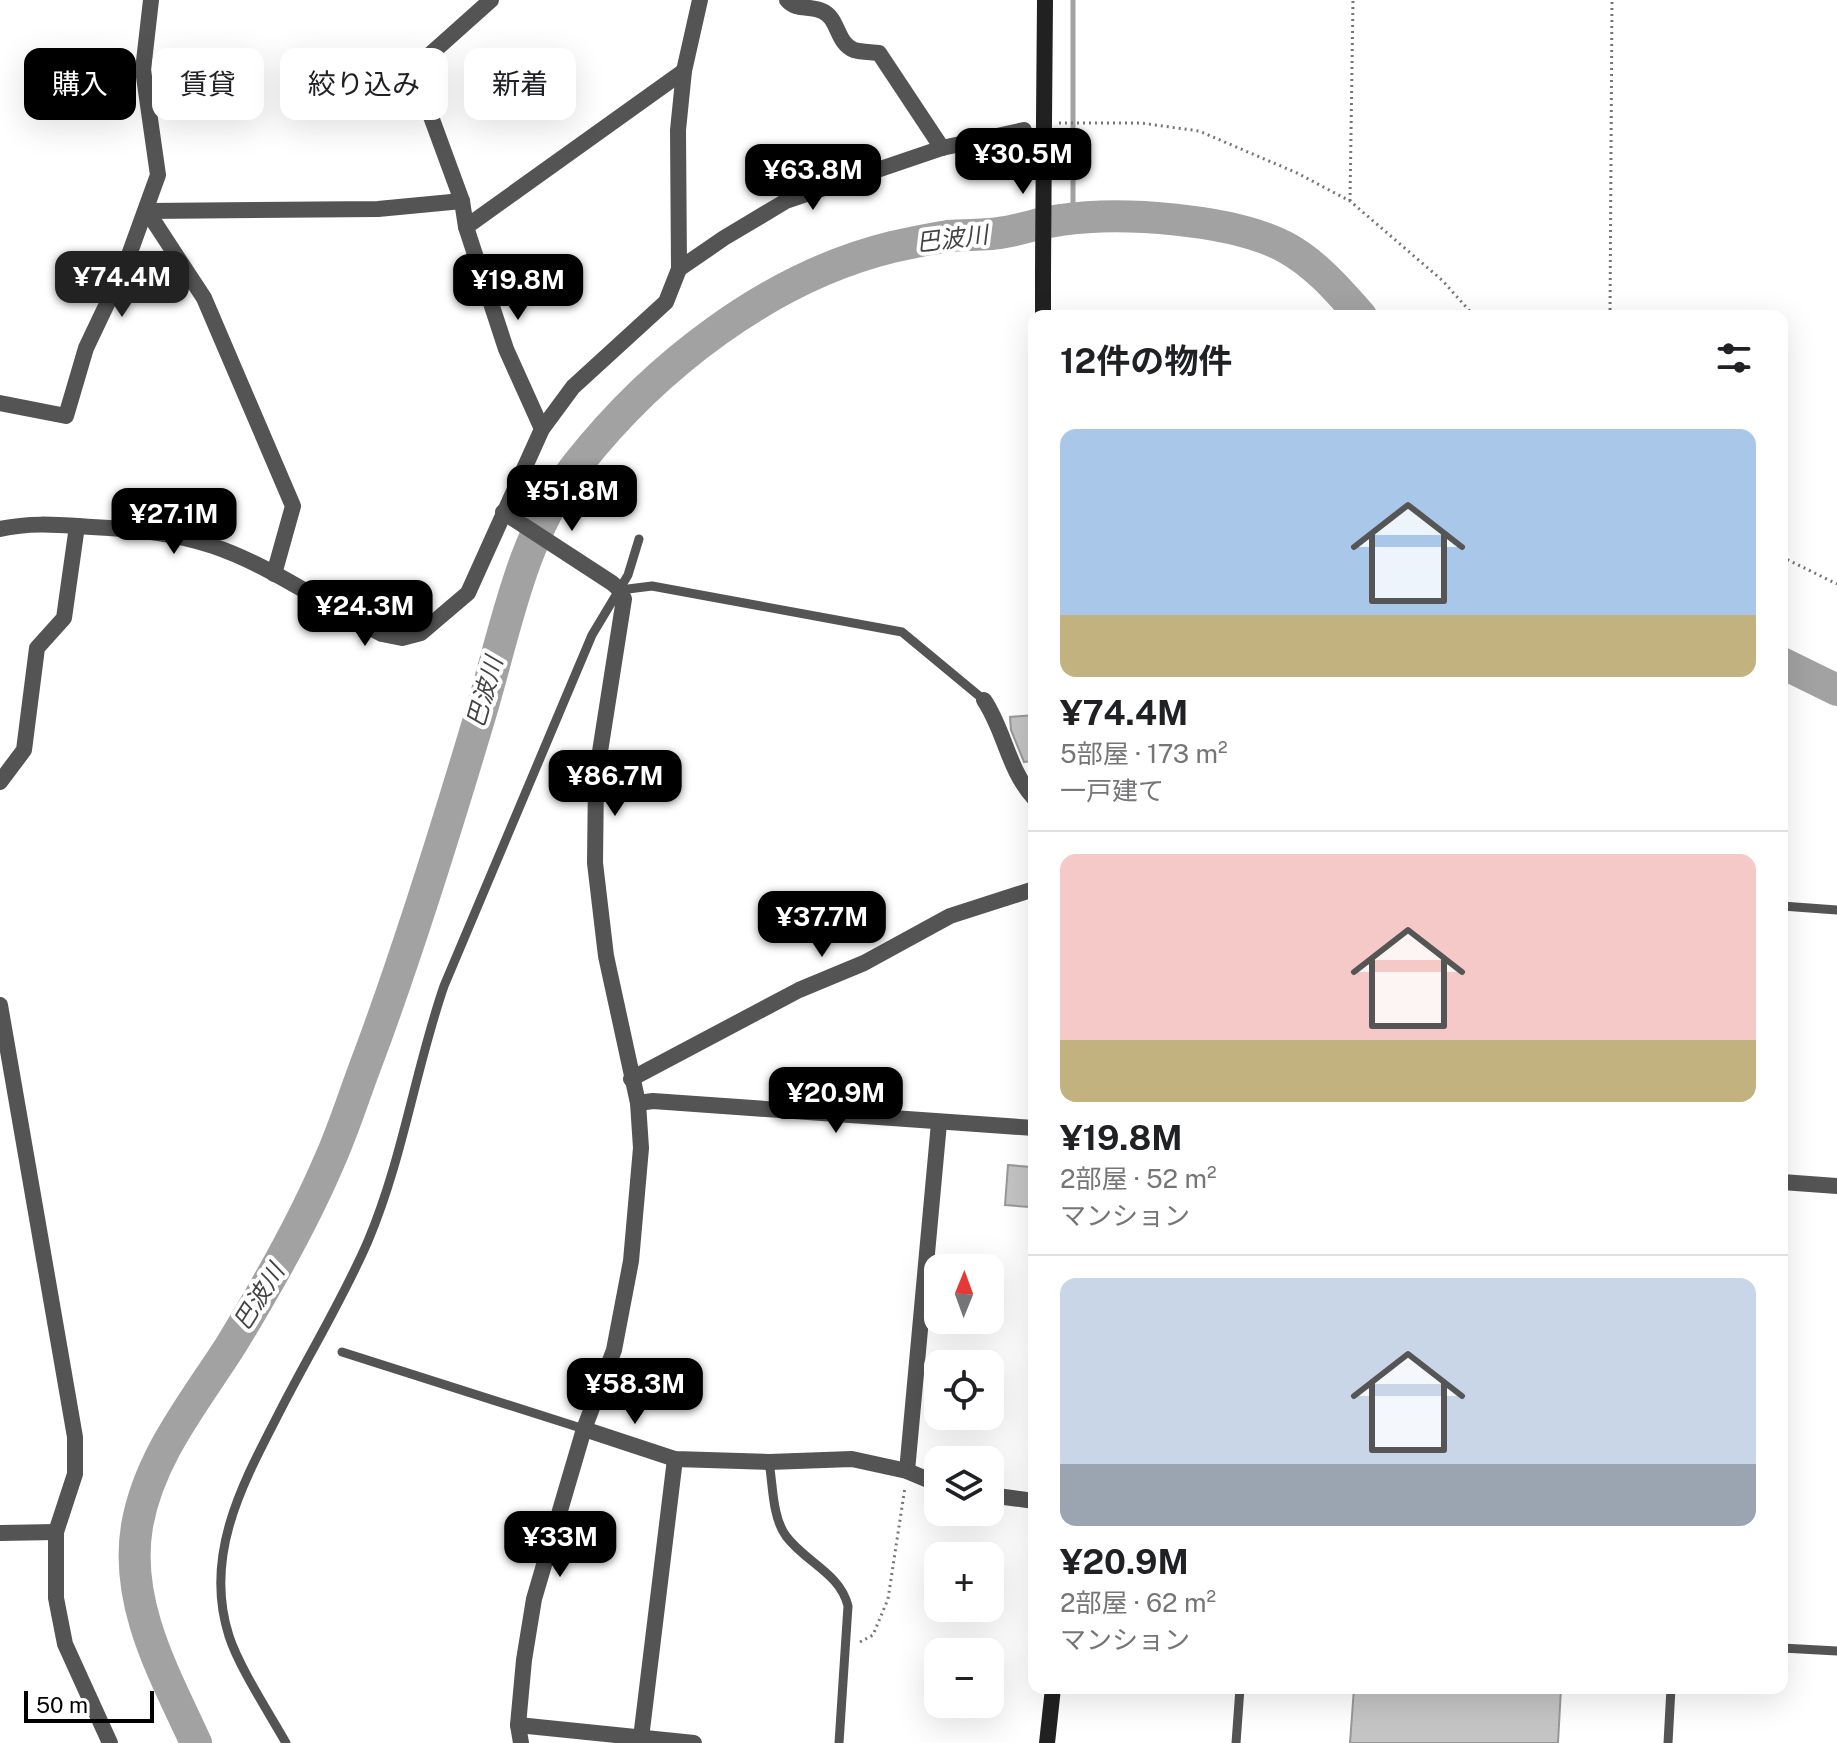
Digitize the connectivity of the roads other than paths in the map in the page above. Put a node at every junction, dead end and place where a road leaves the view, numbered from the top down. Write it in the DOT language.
graph roads {
  1 [pos="151,0"];
  2 [pos="491,0"];
  3 [pos="700,0"];
  4 [pos="787,0"];
  5 [pos="1045,0"];
  6 [pos="684,71"];
  7 [pos="1024,130"];
  8 [pos="942,148"];
  9 [pos="462,201"];
  10 [pos="147,211"];
  11 [pos="466,227"];
  12 [pos="679,269"];
  13 [pos="1043,310"];
  14 [pos="0,403"];
  15 [pos="542,429"];
  16 [pos="507,515"];
  17 [pos="77,526"];
  18 [pos="0,529"];
  19 [pos="639,539"];
  20 [pos="274,574"];
  21 [pos="616,586"];
  22 [pos="984,700"];
  23 [pos="0,782"];
  24 [pos="1028,790"];
  25 [pos="1028,891"];
  26 [pos="1788,906"];
  27 [pos="1837,910"];
  28 [pos="0,1005"];
  29 [pos="631,1079"];
  30 [pos="638,1103"];
  31 [pos="939,1123"];
  32 [pos="1028,1128"];
  33 [pos="1788,1182"];
  34 [pos="1837,1186"];
  35 [pos="342,1352"];
  36 [pos="584,1429"];
  37 [pos="675,1459"];
  38 [pos="769,1462"];
  39 [pos="907,1471"];
  40 [pos="924,1478"];
  41 [pos="1004,1497"];
  42 [pos="1028,1500"];
  43 [pos="56,1532"];
  44 [pos="0,1533"];
  45 [pos="1788,1648"];
  46 [pos="1837,1651"];
  47 [pos="1052,1694"];
  48 [pos="1240,1694"];
  49 [pos="1671,1694"];
  50 [pos="518,1725"];
  51 [pos="641,1738"];
  52 [pos="110,1743"];
  53 [pos="286,1743"];
  54 [pos="521,1743"];
  55 [pos="694,1743"];
  56 [pos="839,1743"];
  57 [pos="1047,1743"];
  58 [pos="1236,1743"];
  59 [pos="1668,1743"];
  1 -- 10 [label="street"];
  2 -- 9 [label="street"];
  3 -- 6 [label="street"];
  4 -- 8 [label="street"];
  5 -- 13 [label="main road, bridge"];
  6 -- 11 [label="street"];
  6 -- 12 [label="street"];
  7 -- 8 [label="street"];
  8 -- 12 [label="street"];
  9 -- 10 [label="street"];
  9 -- 11 [label="street"];
  10 -- 14 [label="street"];
  10 -- 20 [label="street"];
  11 -- 15 [label="street"];
  12 -- 15 [label="street"];
  15 -- 16 [label="street"];
  16 -- 20 [label="street"];
  16 -- 21 [label="street"];
  17 -- 18 [label="street"];
  17 -- 20 [label="street"];
  17 -- 23 [label="street"];
  19 -- 21 [label="lane"];
  21 -- 22 [label="lane"];
  21 -- 29 [label="street"];
  21 -- 53 [label="lane"];
  22 -- 24 [label="street"];
  25 -- 29 [label="street"];
  26 -- 27 [label="lane"];
  28 -- 43 [label="street"];
  29 -- 30 [label="street"];
  30 -- 31 [label="street"];
  30 -- 36 [label="street"];
  31 -- 32 [label="street"];
  31 -- 39 [label="street"];
  33 -- 34 [label="street"];
  35 -- 36 [label="lane"];
  36 -- 37 [label="street"];
  36 -- 50 [label="street"];
  37 -- 38 [label="street"];
  37 -- 51 [label="street"];
  38 -- 39 [label="street"];
  38 -- 56 [label="lane"];
  39 -- 40 [label="street"];
  41 -- 42 [label="street"];
  43 -- 44 [label="street"];
  43 -- 52 [label="street"];
  45 -- 46 [label="lane"];
  47 -- 57 [label="main road"];
  48 -- 58 [label="lane"];
  49 -- 59 [label="lane"];
  50 -- 51 [label="street"];
  50 -- 54 [label="street"];
  51 -- 55 [label="street"];
}
